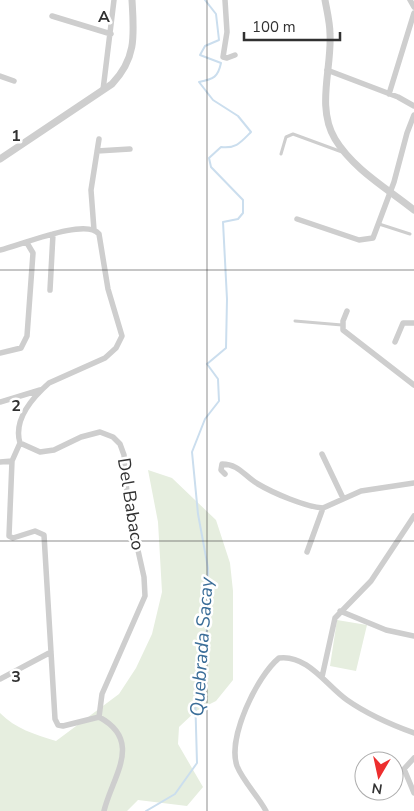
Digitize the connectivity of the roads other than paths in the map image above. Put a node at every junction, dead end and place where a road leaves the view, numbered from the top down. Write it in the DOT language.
graph roads {
  1 [pos="114,0"];
  2 [pos="132,0"];
  3 [pos="225,0"];
  4 [pos="325,0"];
  5 [pos="410,0"];
  6 [pos="414,7"];
  7 [pos="414,14"];
  8 [pos="52,16"];
  9 [pos="111,34"];
  10 [pos="235,55"];
  11 [pos="327,70"];
  12 [pos="0,76"];
  13 [pos="14,81"];
  14 [pos="103,90"];
  15 [pos="389,94"];
  16 [pos="414,106"];
  17 [pos="414,115"];
  18 [pos="99,139"];
  19 [pos="130,149"];
  20 [pos="97,151"];
  21 [pos="281,154"];
  22 [pos="347,154"];
  23 [pos="0,158"];
  24 [pos="391,191"];
  25 [pos="414,210"];
  26 [pos="297,219"];
  27 [pos="378,224"];
  28 [pos="94,230"];
  29 [pos="54,234"];
  30 [pos="410,234"];
  31 [pos="27,243"];
  32 [pos="0,250"];
  33 [pos="50,290"];
  34 [pos="347,311"];
  35 [pos="295,321"];
  36 [pos="414,323"];
  37 [pos="342,325"];
  38 [pos="395,342"];
  39 [pos="0,354"];
  40 [pos="414,385"];
  41 [pos="42,389"];
  42 [pos="0,402"];
  43 [pos="20,443"];
  44 [pos="322,454"];
  45 [pos="12,461"];
  46 [pos="0,462"];
  47 [pos="225,474"];
  48 [pos="414,483"];
  49 [pos="343,498"];
  50 [pos="323,508"];
  51 [pos="414,516"];
  52 [pos="307,552"];
  53 [pos="340,611"];
  54 [pos="414,636"];
  55 [pos="51,652"];
  56 [pos="322,677"];
  57 [pos="0,679"];
  58 [pos="99,717"];
  59 [pos="414,733"];
  60 [pos="414,758"];
  61 [pos="414,793"];
  62 [pos="104,811"];
  63 [pos="266,811"];
  1 -- 9 [label="street"];
  2 -- 14 [label="street"];
  3 -- 10 [label="street"];
  4 -- 11 [label="street"];
  5 -- 6 [label="street"];
  7 -- 15 [label="street"];
  8 -- 9 [label="street"];
  9 -- 14 [label="street"];
  11 -- 15 [label="street"];
  11 -- 22 [label="street"];
  12 -- 13 [label="street"];
  14 -- 23 [label="street"];
  15 -- 16 [label="street"];
  17 -- 24 [label="street"];
  18 -- 20 [label="street"];
  19 -- 20 [label="street"];
  20 -- 28 [label="street"];
  21 -- 22 [label="lane"];
  22 -- 24 [label="street"];
  24 -- 25 [label="street"];
  24 -- 27 [label="street"];
  26 -- 27 [label="street"];
  27 -- 30 [label="lane"];
  28 -- 29 [label="street"];
  28 -- 41 [label="street"];
  29 -- 31 [label="street"];
  29 -- 33 [label="street"];
  31 -- 32 [label="street"];
  31 -- 39 [label="street"];
  34 -- 37 [label="street"];
  35 -- 37 [label="lane"];
  36 -- 38 [label="street"];
  37 -- 40 [label="street"];
  41 -- 42 [label="street"];
  41 -- 43 [label="street"];
  43 -- 45 [label="street"];
  43 -- 58 [label="street, Del Babaco"];
  44 -- 49 [label="street"];
  45 -- 46 [label="street"];
  45 -- 55 [label="street"];
  47 -- 50 [label="street"];
  48 -- 49 [label="street"];
  49 -- 50 [label="street"];
  50 -- 52 [label="street"];
  51 -- 53 [label="street"];
  53 -- 54 [label="street"];
  53 -- 56 [label="street"];
  55 -- 57 [label="street"];
  55 -- 58 [label="street"];
  56 -- 59 [label="street"];
  56 -- 63 [label="street"];
  58 -- 62 [label="street"];
  60 -- 61 [label="street"];
}
